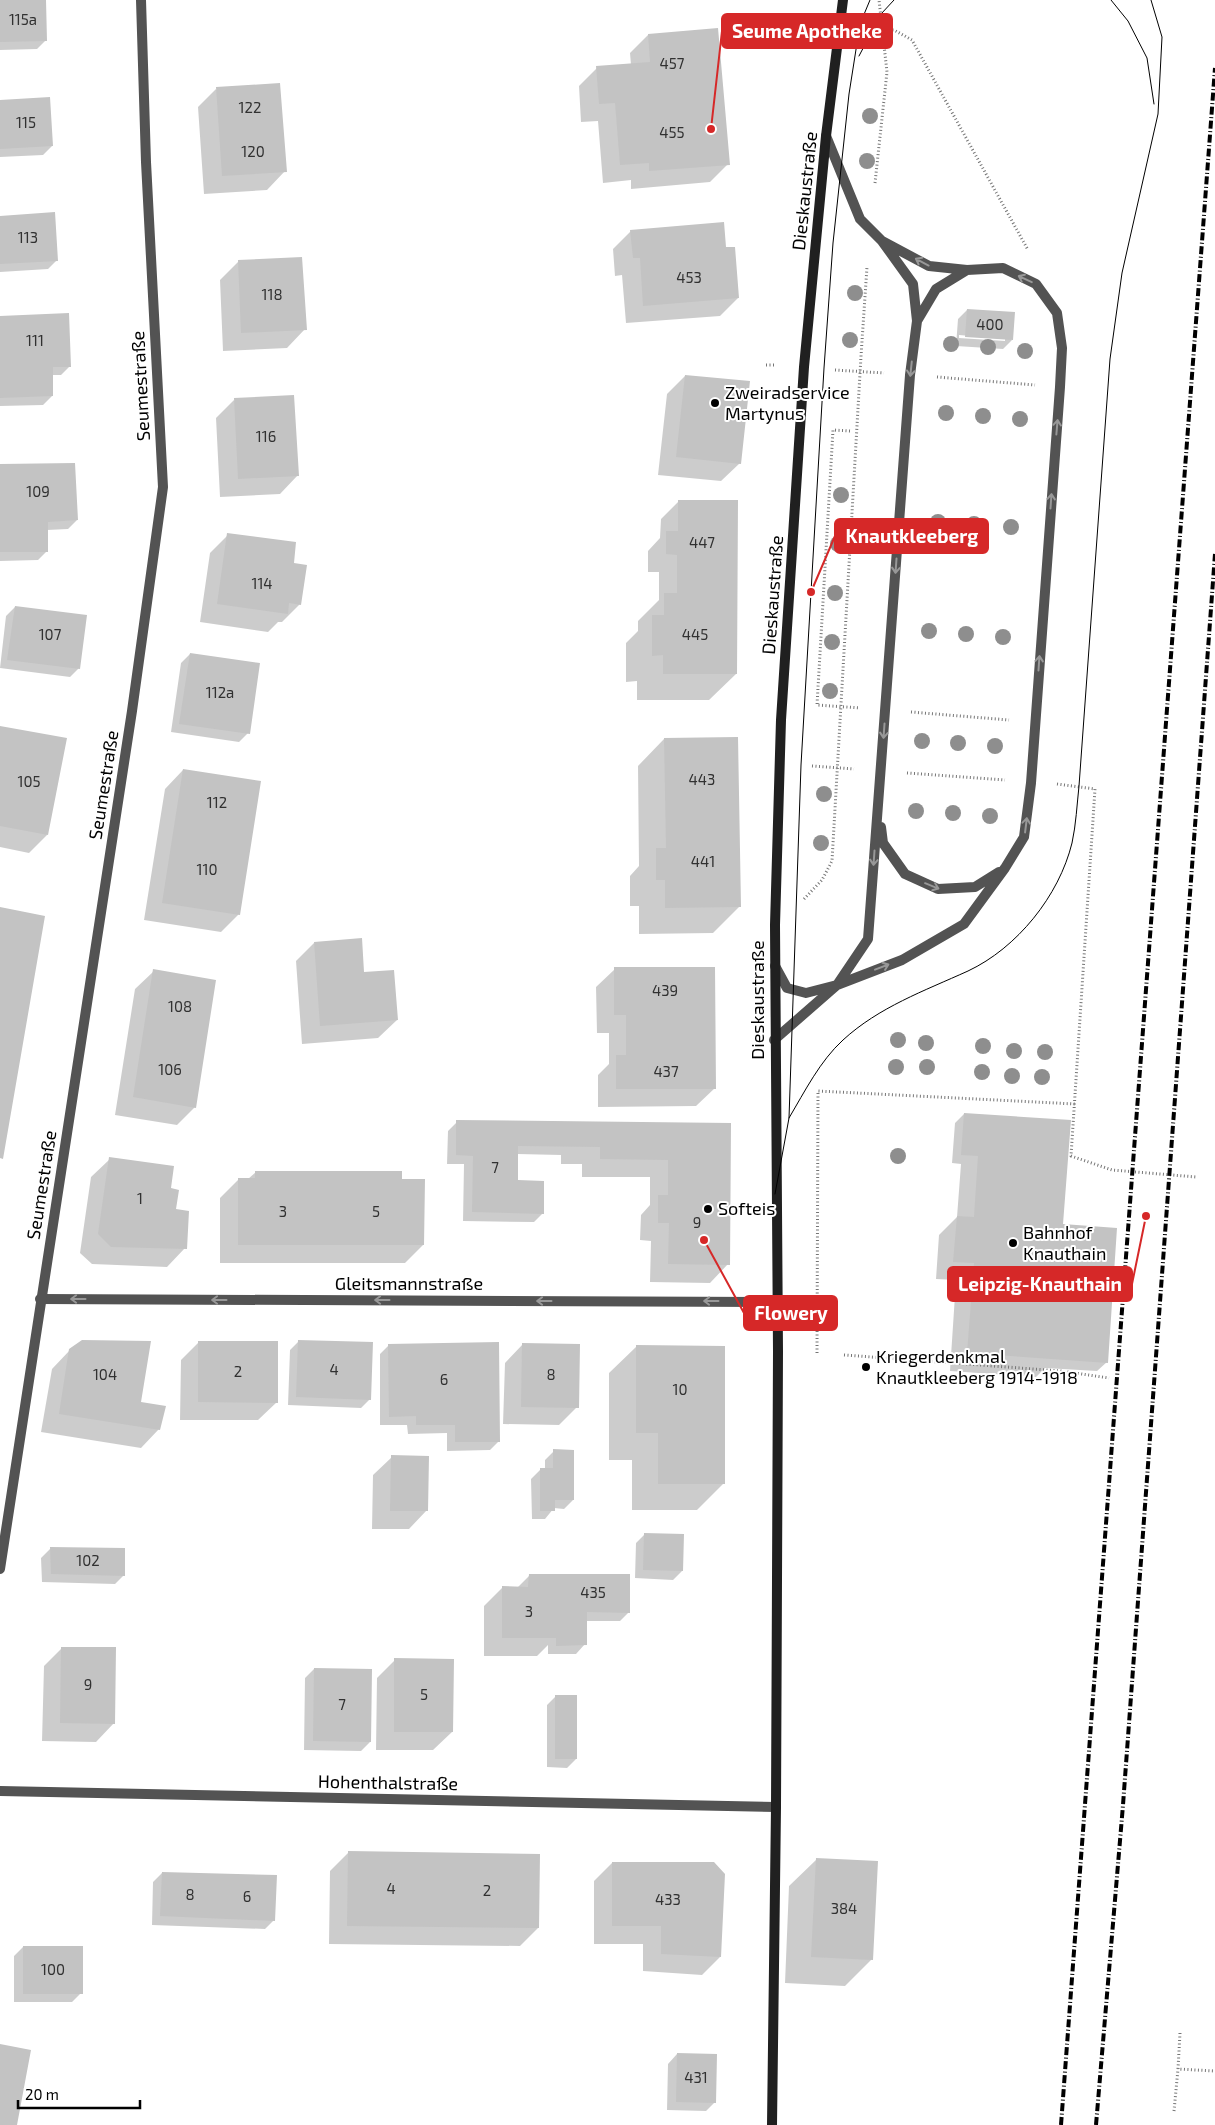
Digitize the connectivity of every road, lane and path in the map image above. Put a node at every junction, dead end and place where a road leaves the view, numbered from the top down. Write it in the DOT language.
graph roads {
  1 [pos="141,0"];
  2 [pos="843,0"];
  3 [pos="879,0"];
  4 [pos="882,29"];
  5 [pos="826,136"];
  6 [pos="875,189"];
  7 [pos="882,241"];
  8 [pos="868,262"];
  9 [pos="967,270"];
  10 [pos="1036,284"];
  11 [pos="917,321"];
  12 [pos="766,365"];
  13 [pos="775,365"];
  14 [pos="835,370"];
  15 [pos="860,372"];
  16 [pos="890,374"];
  17 [pos="936,377"];
  18 [pos="1035,385"];
  19 [pos="850,431"];
  20 [pos="841,707"];
  21 [pos="860,708"];
  22 [pos="911,712"];
  23 [pos="1010,720"];
  24 [pos="812,766"];
  25 [pos="838,768"];
  26 [pos="861,769"];
  27 [pos="907,773"];
  28 [pos="1005,780"];
  29 [pos="1058,784"];
  30 [pos="878,809"];
  31 [pos="1005,868"];
  32 [pos="775,925"];
  33 [pos="775,966"];
  34 [pos="837,985"];
  35 [pos="774,1040"];
  36 [pos="1075,1104"];
  37 [pos="1196,1177"];
  38 [pos="40,1299"];
  39 [pos="777,1302"];
  40 [pos="817,1353"];
  41 [pos="844,1355"];
  42 [pos="1109,1378"];
  43 [pos="0,1569"];
  44 [pos="0,1791"];
  45 [pos="776,1807"];
  46 [pos="1180,2033"];
  47 [pos="1178,2069"];
  48 [pos="1215,2071"];
  49 [pos="1174,2111"];
  50 [pos="772,2125"];
  1 -- 38 [label="street, Seumestraße"];
  2 -- 5 [label="main road, Dieskaustraße"];
  3 -- 4 [label="path"];
  4 -- 6 [label="path"];
  4 -- 10 [label="path"];
  5 -- 7 [label="street"];
  5 -- 32 [label="main road, Dieskaustraße"];
  9 -- 7 [label="street, one-way"];
  7 -- 11 [label="street"];
  8 -- 15 [label="path"];
  10 -- 9 [label="street, one-way"];
  9 -- 11 [label="street"];
  31 -- 10 [label="street, one-way"];
  11 -- 30 [label="street, one-way"];
  12 -- 13 [label="path"];
  14 -- 15 [label="path"];
  15 -- 16 [label="path"];
  15 -- 20 [label="path"];
  17 -- 18 [label="path"];
  19 -- 20 [label="path"];
  20 -- 21 [label="path"];
  20 -- 25 [label="path"];
  22 -- 23 [label="path"];
  24 -- 25 [label="path"];
  25 -- 26 [label="path"];
  25 -- 32 [label="path"];
  27 -- 28 [label="path"];
  29 -- 36 [label="path"];
  30 -- 31 [label="street, one-way"];
  30 -- 34 [label="street, one-way"];
  34 -- 31 [label="street, one-way"];
  32 -- 33 [label="main road, Dieskaustraße"];
  33 -- 34 [label="street"];
  33 -- 35 [label="main road, Dieskaustraße"];
  34 -- 35 [label="street"];
  35 -- 39 [label="main road, Dieskaustraße"];
  36 -- 37 [label="path"];
  36 -- 40 [label="path"];
  39 -- 38 [label="street, Gleitsmannstraße, one-way"];
  38 -- 43 [label="street, Seumestraße"];
  39 -- 45 [label="main road, Dieskaustraße"];
  41 -- 42 [label="path"];
  44 -- 45 [label="street, Hohenthalstraße"];
  45 -- 50 [label="main road, Dieskaustraße"];
  46 -- 47 [label="path"];
  47 -- 48 [label="path"];
  47 -- 49 [label="path"];
}
